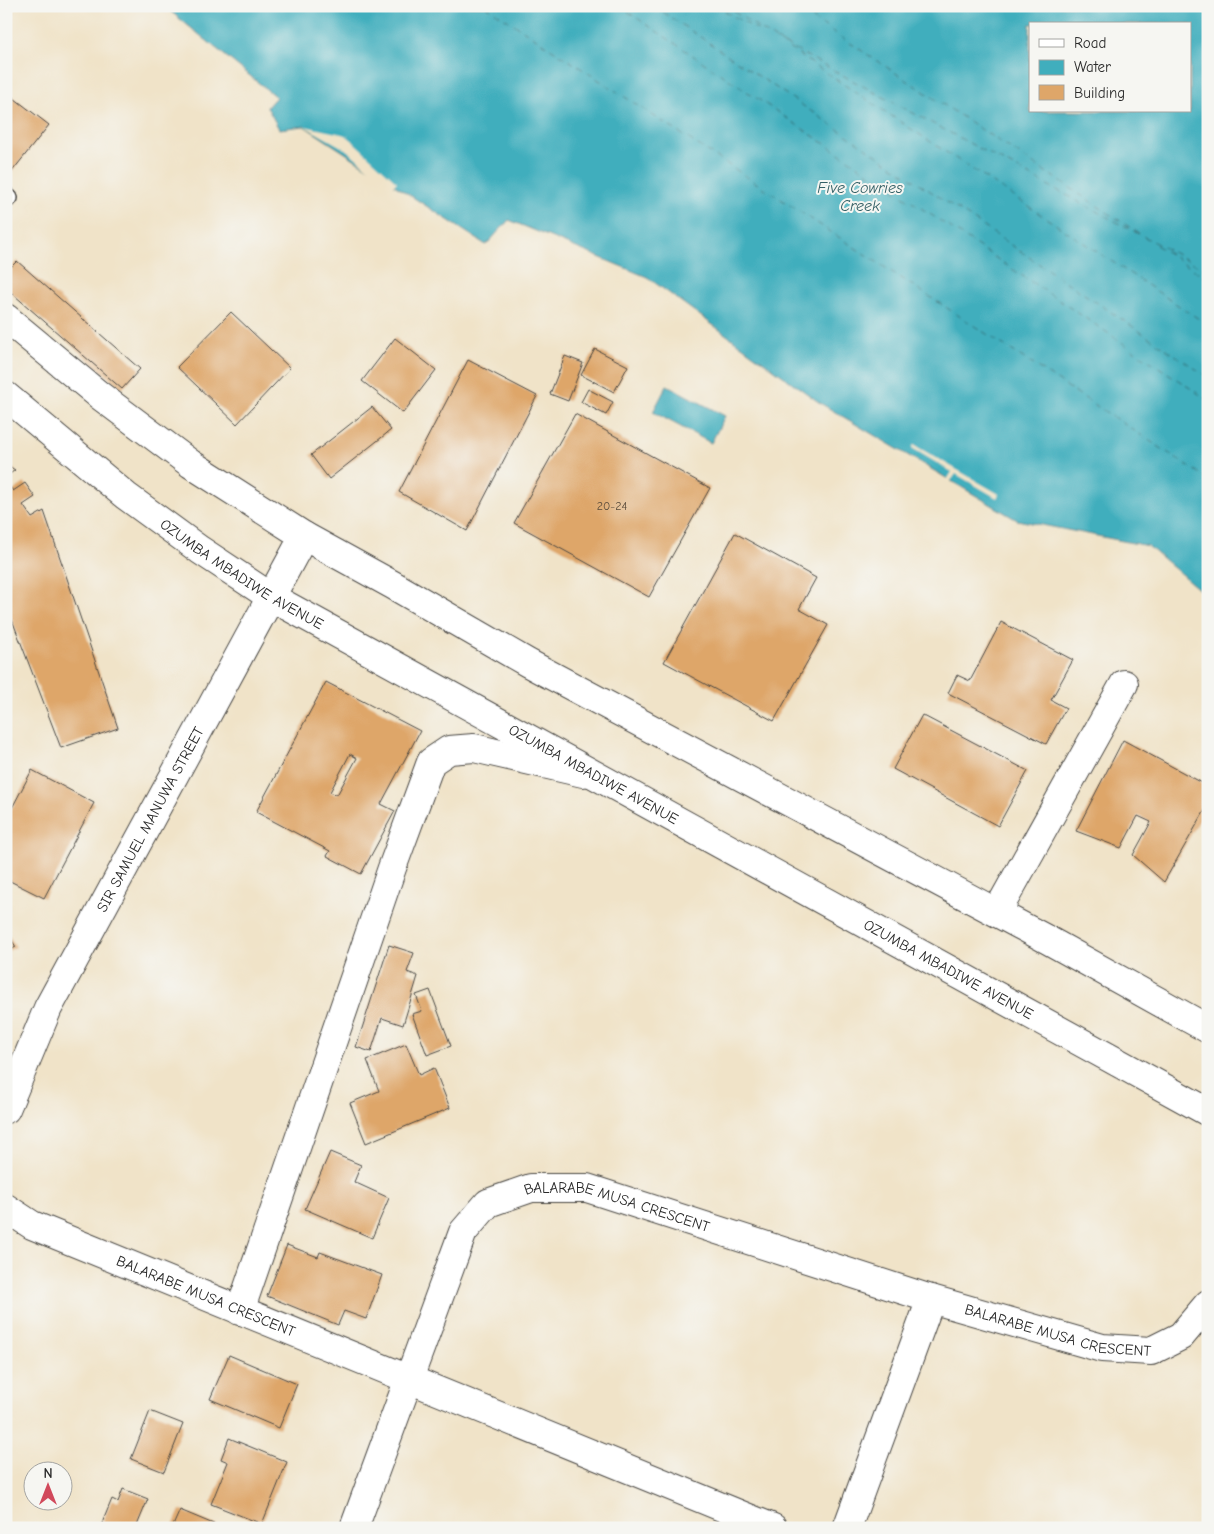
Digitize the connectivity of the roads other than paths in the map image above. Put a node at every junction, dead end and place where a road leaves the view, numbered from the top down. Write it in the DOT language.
graph roads {
  1 [pos="6,318"];
  2 [pos="6,396"];
  3 [pos="304,536"];
  4 [pos="270,598"];
  5 [pos="1124,684"];
  6 [pos="591,775"];
  7 [pos="997,912"];
  8 [pos="1208,1029"];
  9 [pos="6,1109"];
  10 [pos="1208,1112"];
  11 [pos="6,1208"];
  12 [pos="931,1299"];
  13 [pos="1208,1304"];
  14 [pos="240,1311"];
  15 [pos="409,1378"];
  16 [pos="354,1528"];
  17 [pos="773,1528"];
  18 [pos="847,1528"];
  1 -- 3 [label="main road"];
  2 -- 4 [label="main road, OZUMBA MBADIWE AVENUE"];
  3 -- 4 [label="main road, SIR SAMUEL MANUWA STREET"];
  3 -- 7 [label="main road"];
  4 -- 6 [label="main road, OZUMBA MBADIWE AVENUE"];
  4 -- 9 [label="main road, SIR SAMUEL MANUWA STREET"];
  5 -- 7 [label="main road"];
  6 -- 10 [label="main road, OZUMBA MBADIWE AVENUE"];
  6 -- 14 [label="main road"];
  7 -- 8 [label="main road"];
  11 -- 14 [label="main road, BALARABE MUSA CRESCENT"];
  12 -- 13 [label="main road, BALARABE MUSA CRESCENT"];
  12 -- 15 [label="main road, BALARABE MUSA CRESCENT"];
  12 -- 18 [label="main road"];
  14 -- 15 [label="main road, BALARABE MUSA CRESCENT"];
  15 -- 16 [label="main road, BALARABE MUSA CRESCENT"];
  15 -- 17 [label="main road, BALARABE MUSA CRESCENT"];
}
